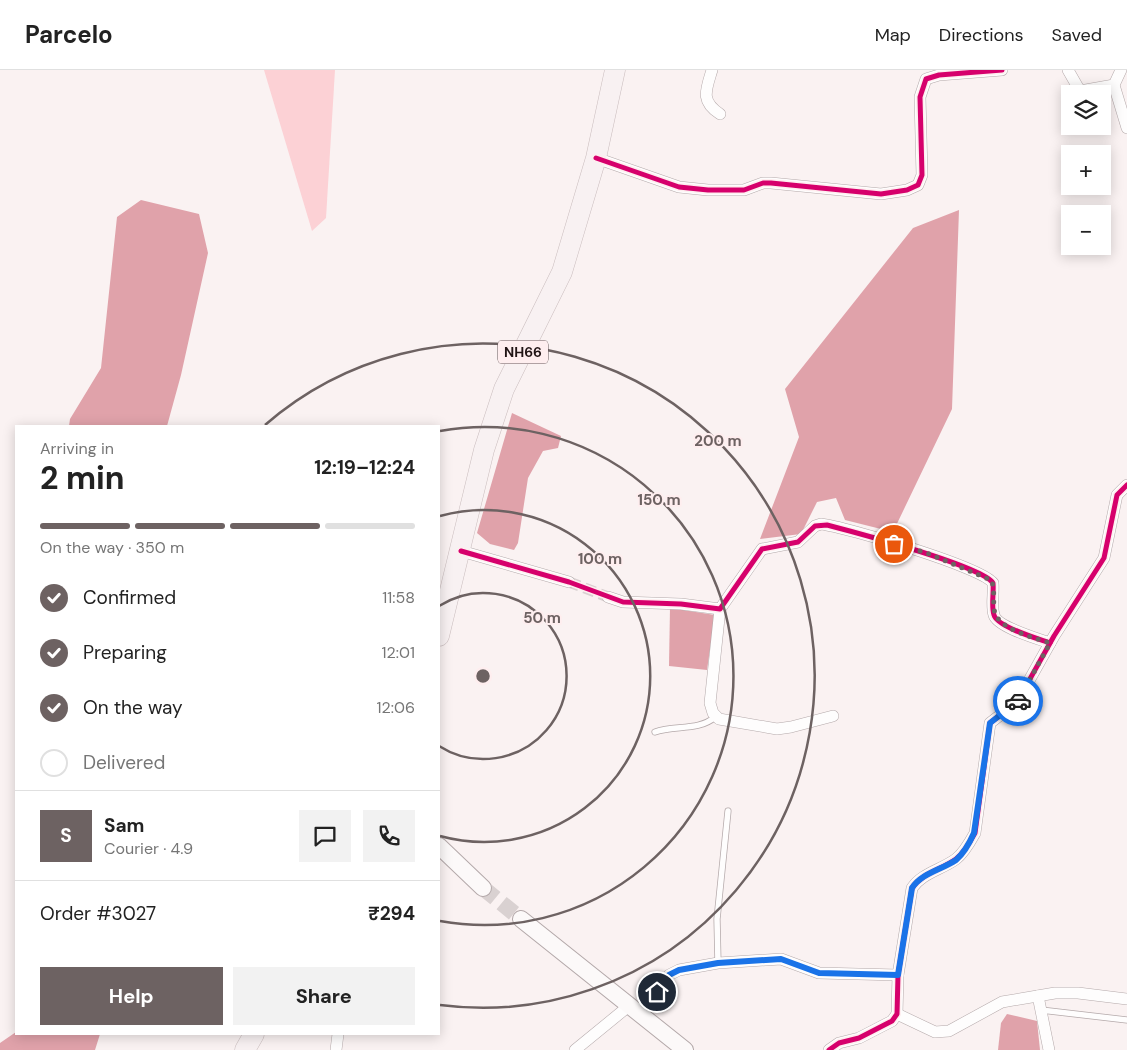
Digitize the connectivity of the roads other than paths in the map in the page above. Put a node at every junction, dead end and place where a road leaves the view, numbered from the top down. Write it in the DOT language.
graph roads {
  1 [pos="615,70"];
  2 [pos="712,70"];
  3 [pos="1002,70"];
  4 [pos="1068,70"];
  5 [pos="1121,70"];
  6 [pos="1114,85"];
  7 [pos="720,114"];
  8 [pos="1127,128"];
  9 [pos="596,158"];
  10 [pos="1127,485"];
  11 [pos="461,551"];
  12 [pos="569,582"];
  13 [pos="608,597"];
  14 [pos="720,609"];
  15 [pos="440,632"];
  16 [pos="1050,643"];
  17 [pos="833,716"];
  18 [pos="715,717"];
  19 [pos="655,732"];
  20 [pos="728,811"];
  21 [pos="440,847"];
  22 [pos="484,888"];
  23 [pos="521,919"];
  24 [pos="718,963"];
  25 [pos="898,975"];
  26 [pos="1038,996"];
  27 [pos="1127,999"];
  28 [pos="635,1010"];
  29 [pos="1041,1010"];
  30 [pos="897,1014"];
  31 [pos="1127,1020"];
  32 [pos="253,1035"];
  33 [pos="338,1035"];
  34 [pos="245,1050"];
  35 [pos="336,1050"];
  36 [pos="575,1050"];
  37 [pos="685,1050"];
  38 [pos="829,1050"];
  39 [pos="1049,1050"];
  1 -- 9 [label="highway, NH66"];
  2 -- 7 [label="street"];
  3 -- 9 [label="street"];
  4 -- 6 [label="street"];
  5 -- 6 [label="street"];
  6 -- 8 [label="street"];
  9 -- 11 [label="highway, NH66"];
  10 -- 16 [label="street"];
  11 -- 12 [label="street"];
  11 -- 15 [label="highway, NH66"];
  13 -- 14 [label="street"];
  14 -- 16 [label="street"];
  14 -- 18 [label="street"];
  16 -- 25 [label="street"];
  17 -- 18 [label="street"];
  18 -- 19 [label="lane"];
  20 -- 24 [label="lane"];
  21 -- 22 [label="main road"];
  23 -- 28 [label="main road"];
  24 -- 25 [label="street"];
  24 -- 28 [label="street"];
  25 -- 30 [label="street"];
  26 -- 27 [label="street"];
  26 -- 29 [label="street"];
  26 -- 30 [label="street"];
  28 -- 36 [label="street"];
  28 -- 37 [label="main road"];
  29 -- 31 [label="lane"];
  29 -- 39 [label="street"];
  30 -- 38 [label="street"];
  32 -- 34 [label="highway"];
  33 -- 35 [label="street"];
}
